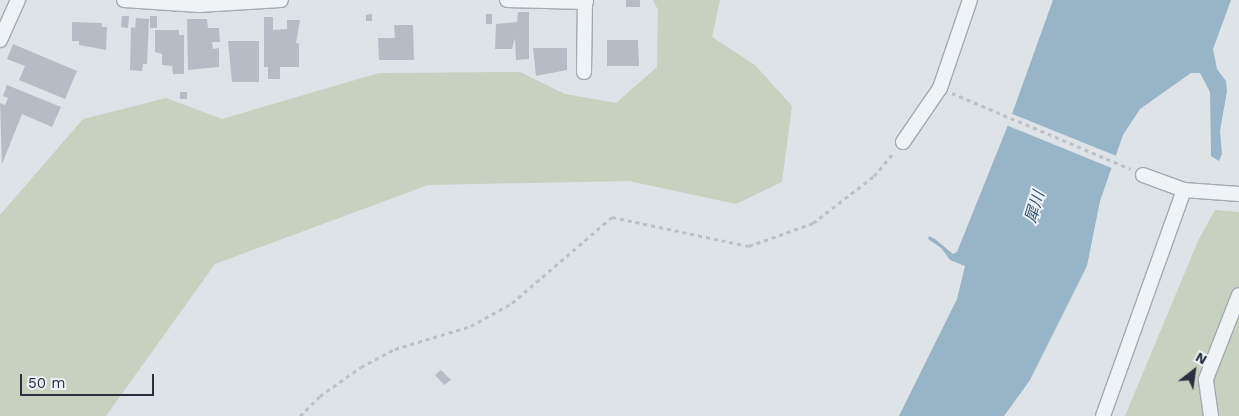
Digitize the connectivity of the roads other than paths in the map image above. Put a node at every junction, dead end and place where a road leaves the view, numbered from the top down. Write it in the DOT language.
graph roads {
  1 [pos="18,0"];
  2 [pos="124,0"];
  3 [pos="281,0"];
  4 [pos="507,0"];
  5 [pos="970,0"];
  6 [pos="586,1"];
  7 [pos="169,2"];
  8 [pos="0,40"];
  9 [pos="584,72"];
  10 [pos="903,142"];
  11 [pos="1143,175"];
  12 [pos="1184,190"];
  13 [pos="1239,194"];
  14 [pos="1239,295"];
  15 [pos="1103,416"];
  16 [pos="1211,416"];
  1 -- 8 [label="street"];
  2 -- 7 [label="street"];
  3 -- 7 [label="street"];
  4 -- 6 [label="street"];
  5 -- 10 [label="street"];
  6 -- 9 [label="street"];
  11 -- 12 [label="street"];
  12 -- 13 [label="street"];
  12 -- 15 [label="street"];
  14 -- 16 [label="street"];
}
